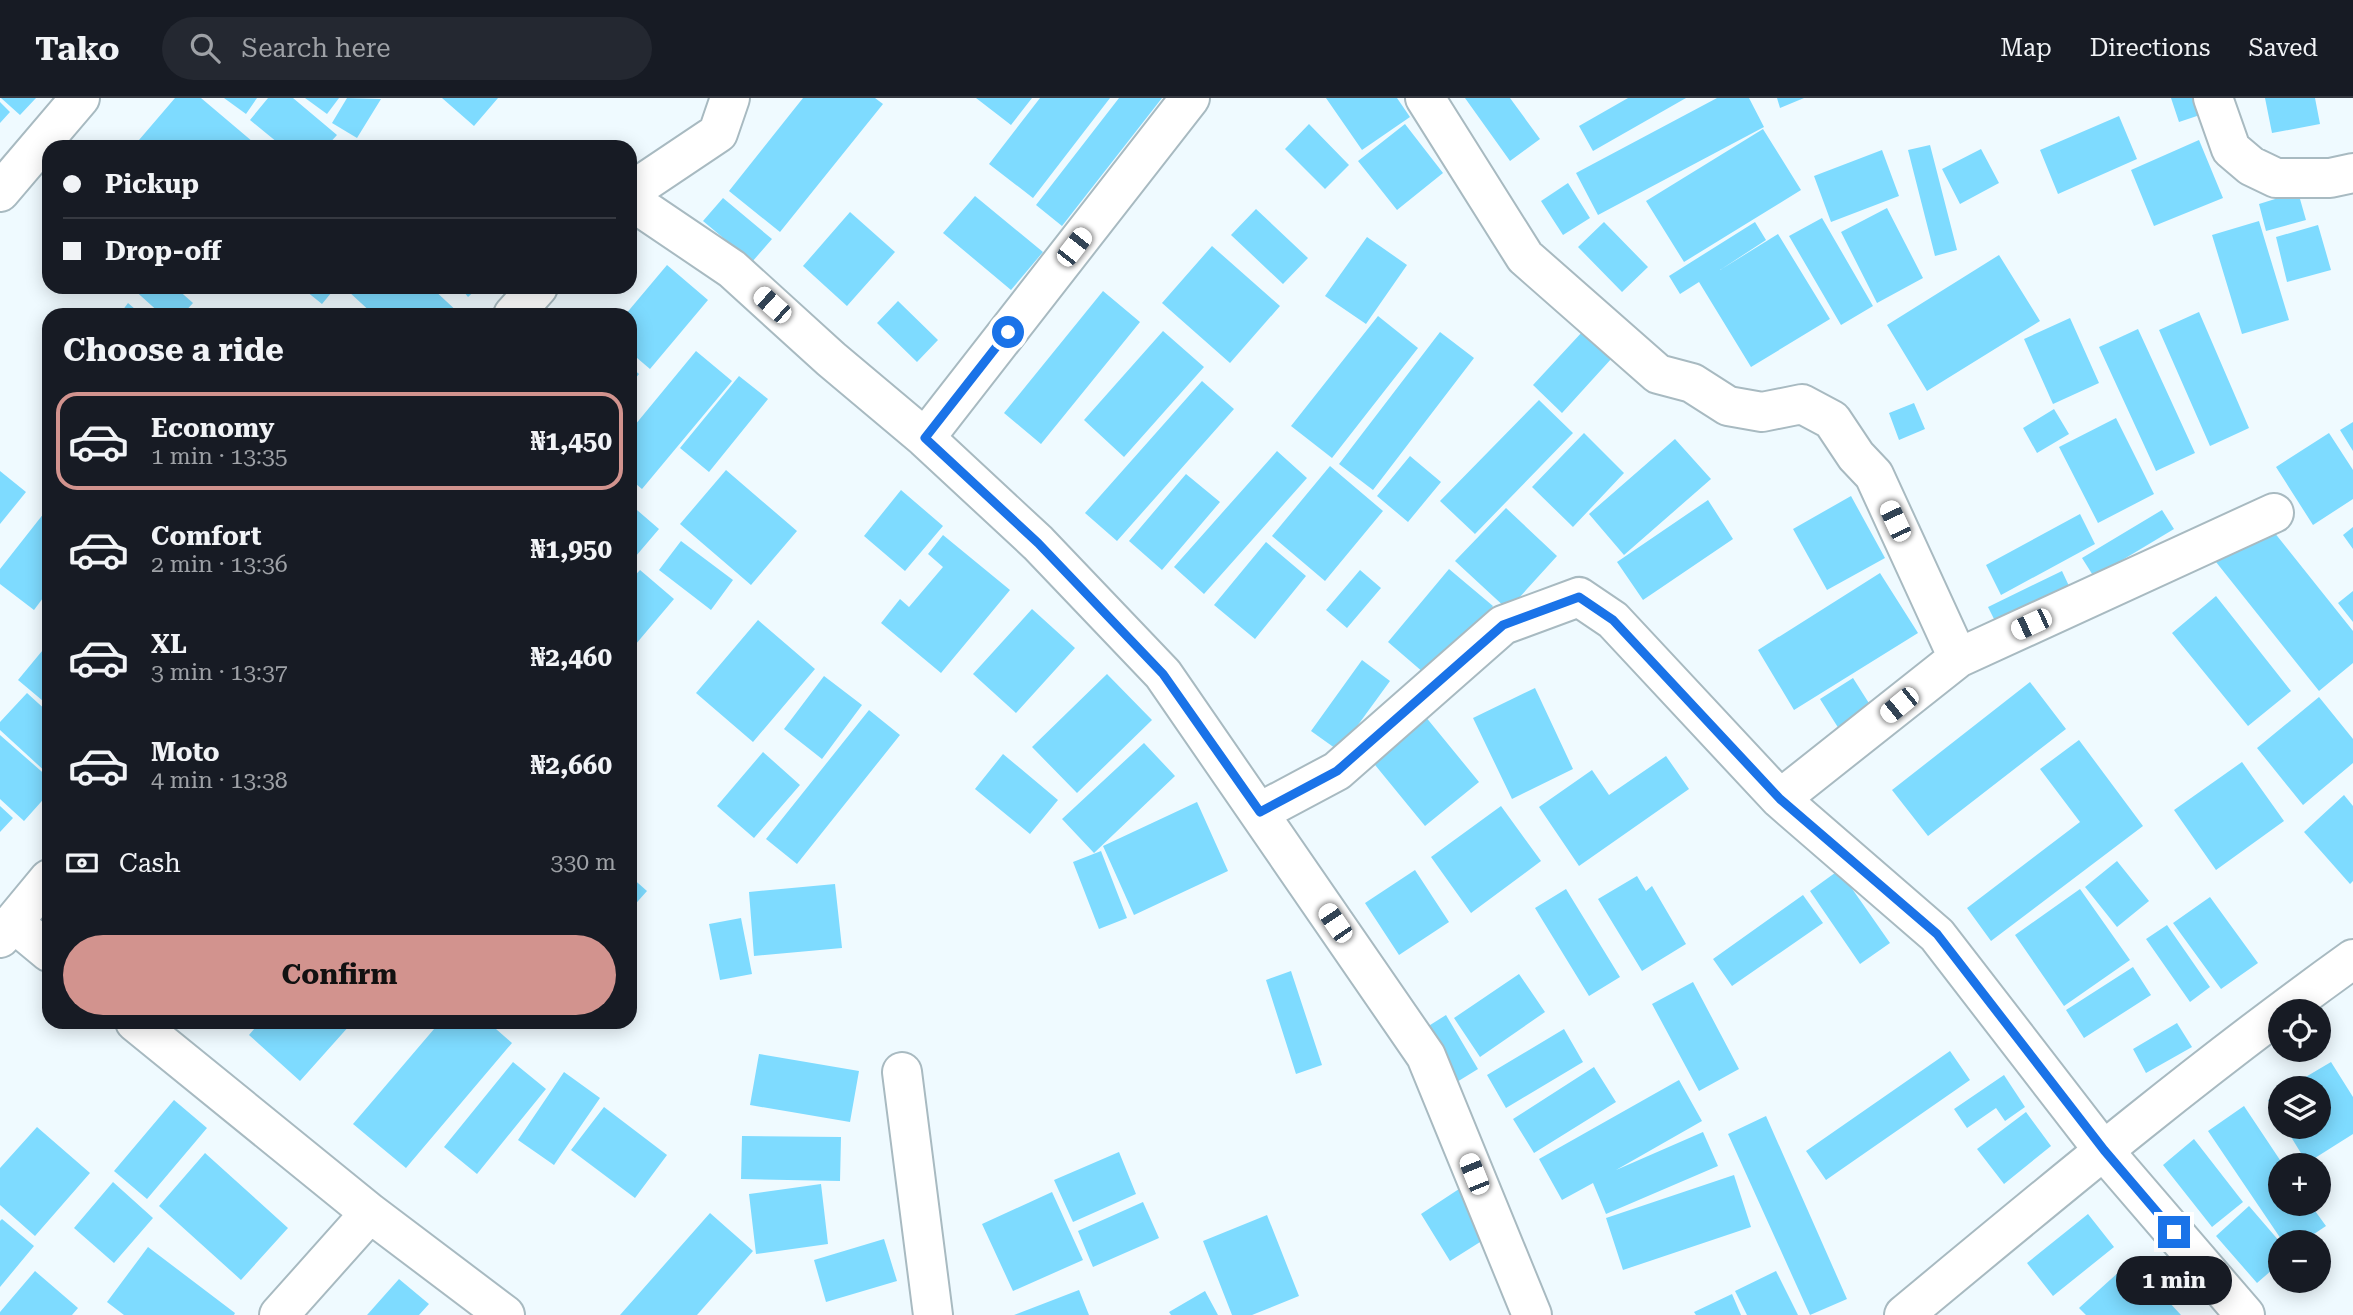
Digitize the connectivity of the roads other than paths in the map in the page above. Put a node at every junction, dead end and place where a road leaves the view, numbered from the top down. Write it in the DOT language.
graph roads {
  1 [pos="80,98"];
  2 [pos="730,98"];
  3 [pos="1190,98"];
  4 [pos="1425,98"];
  5 [pos="2213,98"];
  6 [pos="44,140"];
  7 [pos="42,143"];
  8 [pos="2353,173"];
  9 [pos="637,187"];
  10 [pos="0,192"];
  11 [pos="637,205"];
  12 [pos="532,294"];
  13 [pos="519,308"];
  14 [pos="925,438"];
  15 [pos="2274,513"];
  16 [pos="1958,658"];
  17 [pos="1780,799"];
  18 [pos="1260,812"];
  19 [pos="42,888"];
  20 [pos="7,931"];
  21 [pos="42,948"];
  22 [pos="2353,958"];
  23 [pos="144,1029"];
  24 [pos="902,1072"];
  25 [pos="2104,1150"];
  26 [pos="370,1213"];
  27 [pos="279,1315"];
  28 [pos="505,1315"];
  29 [pos="933,1315"];
  30 [pos="1532,1315"];
  31 [pos="1904,1315"];
  32 [pos="2245,1315"];
  1 -- 6 [label="street"];
  2 -- 9 [label="street"];
  3 -- 14 [label="street"];
  4 -- 16 [label="street"];
  5 -- 8 [label="street"];
  7 -- 10 [label="street"];
  11 -- 14 [label="street"];
  12 -- 13 [label="street"];
  14 -- 18 [label="street"];
  15 -- 16 [label="street"];
  16 -- 17 [label="street"];
  17 -- 18 [label="street"];
  17 -- 25 [label="street"];
  18 -- 30 [label="street"];
  19 -- 20 [label="street"];
  20 -- 21 [label="street"];
  22 -- 25 [label="street"];
  23 -- 26 [label="street"];
  24 -- 29 [label="street"];
  25 -- 31 [label="street"];
  25 -- 32 [label="street"];
  26 -- 27 [label="street"];
  26 -- 28 [label="street"];
}
